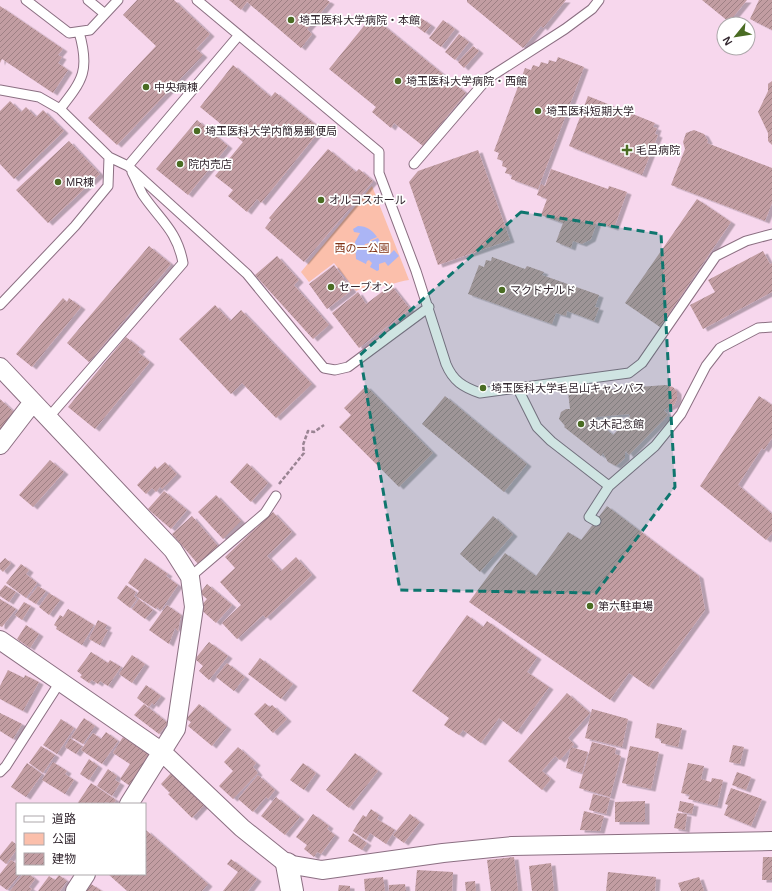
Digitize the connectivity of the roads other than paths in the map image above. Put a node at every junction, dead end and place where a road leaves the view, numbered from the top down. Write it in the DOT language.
graph roads {
  1 [pos="26,0"];
  2 [pos="88,0"];
  3 [pos="118,0"];
  4 [pos="197,0"];
  5 [pos="599,0"];
  6 [pos="105,14"];
  7 [pos="79,32"];
  8 [pos="239,35"];
  9 [pos="0,90"];
  10 [pos="60,109"];
  11 [pos="109,157"];
  12 [pos="414,164"];
  13 [pos="128,166"];
  14 [pos="772,234"];
  15 [pos="0,305"];
  16 [pos="429,307"];
  17 [pos="772,327"];
  18 [pos="0,367"];
  19 [pos="517,387"];
  20 [pos="32,402"];
  21 [pos="48,418"];
  22 [pos="0,445"];
  23 [pos="608,486"];
  24 [pos="276,496"];
  25 [pos="596,521"];
  26 [pos="190,577"];
  27 [pos="0,640"];
  28 [pos="60,682"];
  29 [pos="162,752"];
  30 [pos="0,772"];
  31 [pos="130,803"];
  32 [pos="772,841"];
  33 [pos="287,864"];
  34 [pos="85,875"];
  35 [pos="75,891"];
  36 [pos="292,891"];
  1 -- 7 [label="lane"];
  2 -- 6 [label="lane"];
  3 -- 6 [label="lane"];
  4 -- 8 [label="lane"];
  5 -- 12 [label="lane"];
  6 -- 7 [label="lane"];
  7 -- 10 [label="lane"];
  8 -- 13 [label="lane"];
  8 -- 16 [label="lane"];
  9 -- 10 [label="lane"];
  10 -- 11 [label="lane"];
  11 -- 13 [label="lane"];
  11 -- 15 [label="lane"];
  13 -- 16 [label="lane"];
  13 -- 21 [label="lane"];
  14 -- 19 [label="lane"];
  16 -- 19 [label="lane"];
  17 -- 23 [label="lane"];
  18 -- 20 [label="street"];
  19 -- 23 [label="lane"];
  20 -- 21 [label="street"];
  20 -- 22 [label="street"];
  21 -- 26 [label="street"];
  23 -- 25 [label="lane"];
  24 -- 26 [label="lane"];
  26 -- 29 [label="street"];
  27 -- 28 [label="street"];
  28 -- 29 [label="street"];
  28 -- 30 [label="lane"];
  29 -- 31 [label="street"];
  29 -- 33 [label="street"];
  32 -- 33 [label="street"];
  33 -- 36 [label="street"];
  34 -- 35 [label="street"];
}
